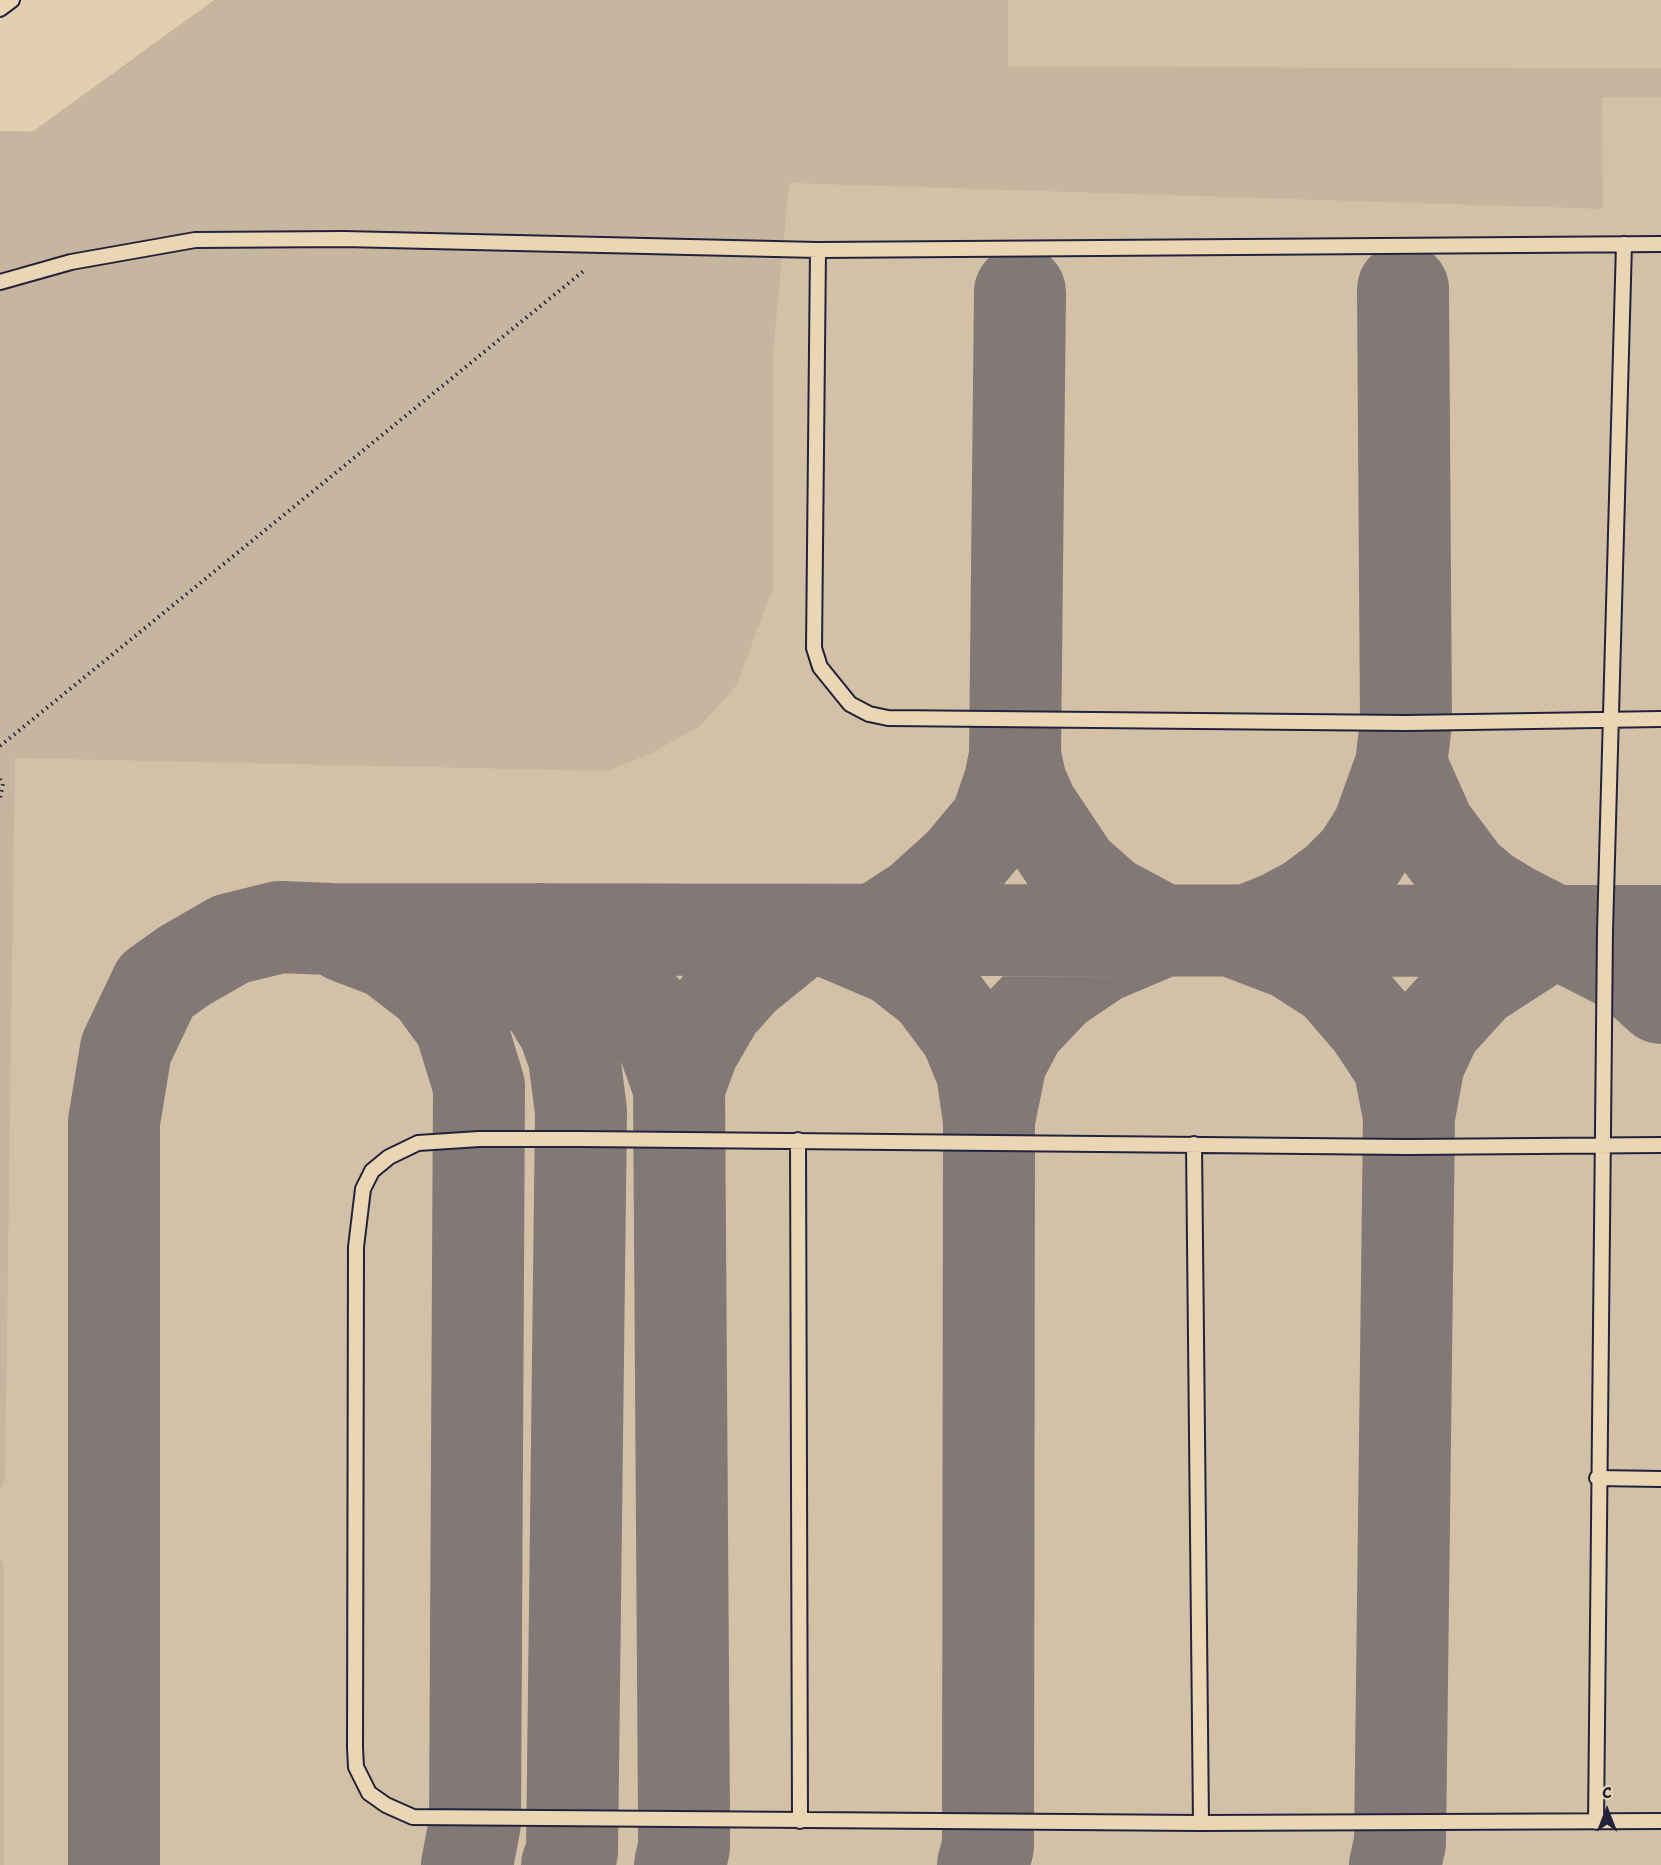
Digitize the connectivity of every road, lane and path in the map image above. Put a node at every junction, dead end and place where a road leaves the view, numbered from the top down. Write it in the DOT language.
graph roads {
  1 [pos="12,0"];
  2 [pos="0,9"];
  3 [pos="1624,244"];
  4 [pos="1661,244"];
  5 [pos="615,246"];
  6 [pos="818,250"];
  7 [pos="0,282"];
  8 [pos="1661,719"];
  9 [pos="1610,720"];
  10 [pos="0,746"];
  11 [pos="0,779"];
  12 [pos="0,798"];
  13 [pos="798,1140"];
  14 [pos="1194,1144"];
  15 [pos="1603,1145"];
  16 [pos="1661,1145"];
  17 [pos="1598,1478"];
  18 [pos="1661,1479"];
  19 [pos="800,1821"];
  20 [pos="1661,1821"];
  21 [pos="1596,1822"];
  22 [pos="1201,1823"];
  1 -- 2 [label="lane"];
  3 -- 4 [label="lane"];
  3 -- 6 [label="lane"];
  3 -- 9 [label="lane"];
  5 -- 6 [label="lane"];
  5 -- 7 [label="lane"];
  5 -- 10 [label="path"];
  6 -- 9 [label="lane"];
  8 -- 9 [label="lane"];
  9 -- 15 [label="lane"];
  11 -- 12 [label="path"];
  13 -- 14 [label="lane"];
  13 -- 19 [label="lane"];
  13 -- 19 [label="lane"];
  14 -- 15 [label="lane"];
  14 -- 22 [label="lane"];
  15 -- 16 [label="lane"];
  15 -- 17 [label="lane"];
  17 -- 18 [label="lane"];
  17 -- 21 [label="lane"];
  19 -- 22 [label="lane"];
  20 -- 21 [label="lane"];
  21 -- 22 [label="lane"];
}
